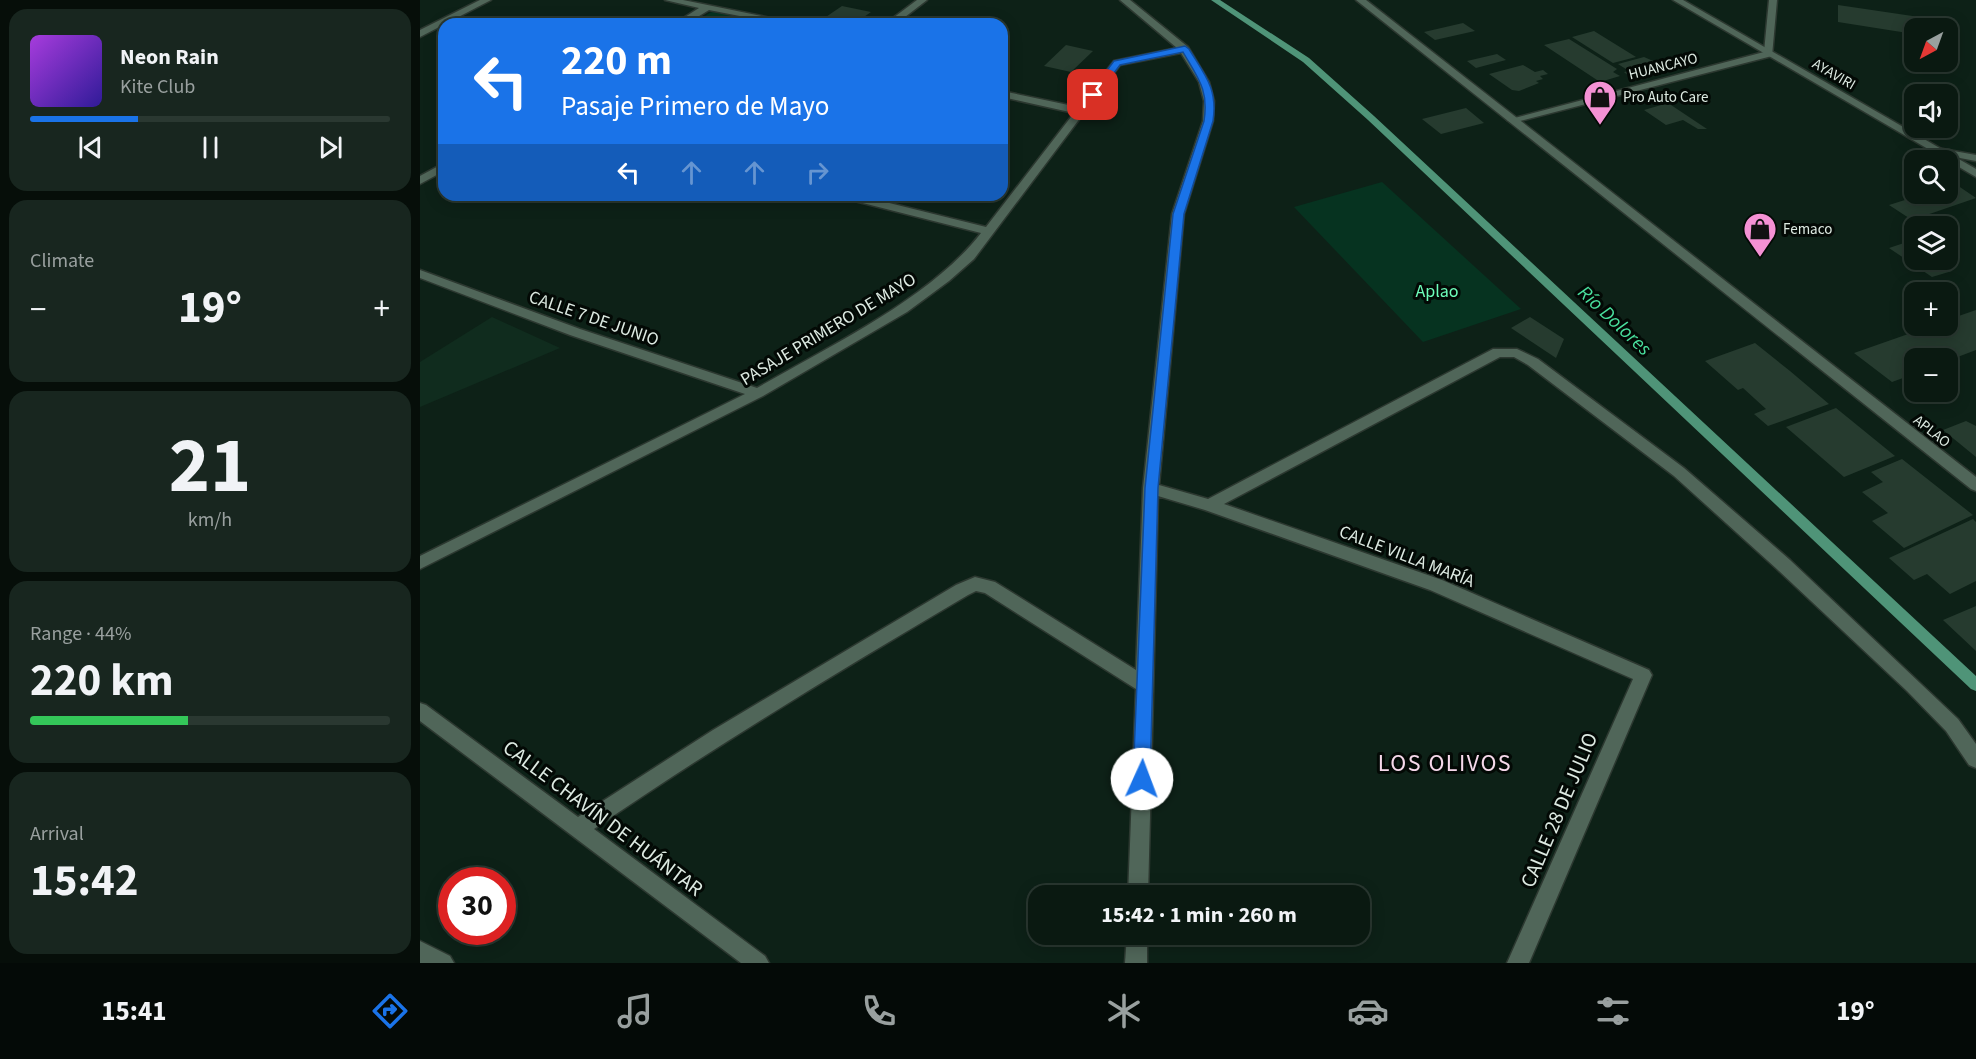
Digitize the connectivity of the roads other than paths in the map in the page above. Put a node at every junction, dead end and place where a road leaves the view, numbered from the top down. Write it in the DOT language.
graph roads {
  1 [pos="488,0"];
  2 [pos="669,0"];
  3 [pos="923,0"];
  4 [pos="1124,0"];
  5 [pos="1360,0"];
  6 [pos="1677,0"];
  7 [pos="1773,0"];
  8 [pos="706,8"];
  9 [pos="452,18"];
  10 [pos="689,18"];
  11 [pos="767,18"];
  12 [pos="899,18"];
  13 [pos="438,25"];
  14 [pos="420,34"];
  15 [pos="1185,49"];
  16 [pos="1768,54"];
  17 [pos="1008,95"];
  18 [pos="1081,111"];
  19 [pos="1512,120"];
  20 [pos="1937,150"];
  21 [pos="1958,154"];
  22 [pos="1976,158"];
  23 [pos="1958,163"];
  24 [pos="438,170"];
  25 [pos="1976,174"];
  26 [pos="420,181"];
  27 [pos="867,201"];
  28 [pos="988,231"];
  29 [pos="420,274"];
  30 [pos="758,393"];
  31 [pos="1976,485"];
  32 [pos="1151,488"];
  33 [pos="1209,505"];
  34 [pos="420,563"];
  35 [pos="1643,675"];
  36 [pos="1145,685"];
  37 [pos="420,711"];
  38 [pos="1976,759"];
  39 [pos="577,829"];
  40 [pos="1138,885"];
  41 [pos="1137,945"];
  42 [pos="420,952"];
  43 [pos="749,960"];
  44 [pos="443,963"];
  45 [pos="1136,963"];
  46 [pos="1518,963"];
  1 -- 9 [label="street"];
  2 -- 8 [label="street"];
  3 -- 12 [label="street"];
  4 -- 15 [label="street"];
  5 -- 19 [label="street, APLAO"];
  6 -- 16 [label="street, AYAVIRI"];
  7 -- 16 [label="street"];
  8 -- 10 [label="street"];
  8 -- 11 [label="street"];
  13 -- 14 [label="street"];
  15 -- 18 [label="street, PASAJE PRIMERO DE MAYO"];
  15 -- 32 [label="street"];
  16 -- 19 [label="street, HUANCAYO"];
  16 -- 20 [label="street, AYAVIRI"];
  17 -- 18 [label="street"];
  18 -- 28 [label="street, PASAJE PRIMERO DE MAYO"];
  19 -- 31 [label="street, APLAO"];
  21 -- 22 [label="street"];
  23 -- 25 [label="street, AYAVIRI"];
  24 -- 26 [label="street"];
  27 -- 28 [label="street"];
  28 -- 30 [label="street, PASAJE PRIMERO DE MAYO"];
  29 -- 30 [label="street, CALLE 7 DE JUNIO"];
  30 -- 34 [label="street, PASAJE PRIMERO DE MAYO"];
  32 -- 33 [label="street, CALLE VILLA MARÍA"];
  32 -- 36 [label="street"];
  33 -- 35 [label="street, CALLE VILLA MARÍA"];
  33 -- 38 [label="street"];
  35 -- 46 [label="street, CALLE 28 DE JULIO"];
  36 -- 39 [label="street"];
  36 -- 40 [label="street"];
  37 -- 39 [label="street, CALLE CHAVÍN DE HUÁNTAR"];
  39 -- 43 [label="street, CALLE CHAVÍN DE HUÁNTAR"];
  41 -- 45 [label="street"];
  42 -- 44 [label="street"];
}
